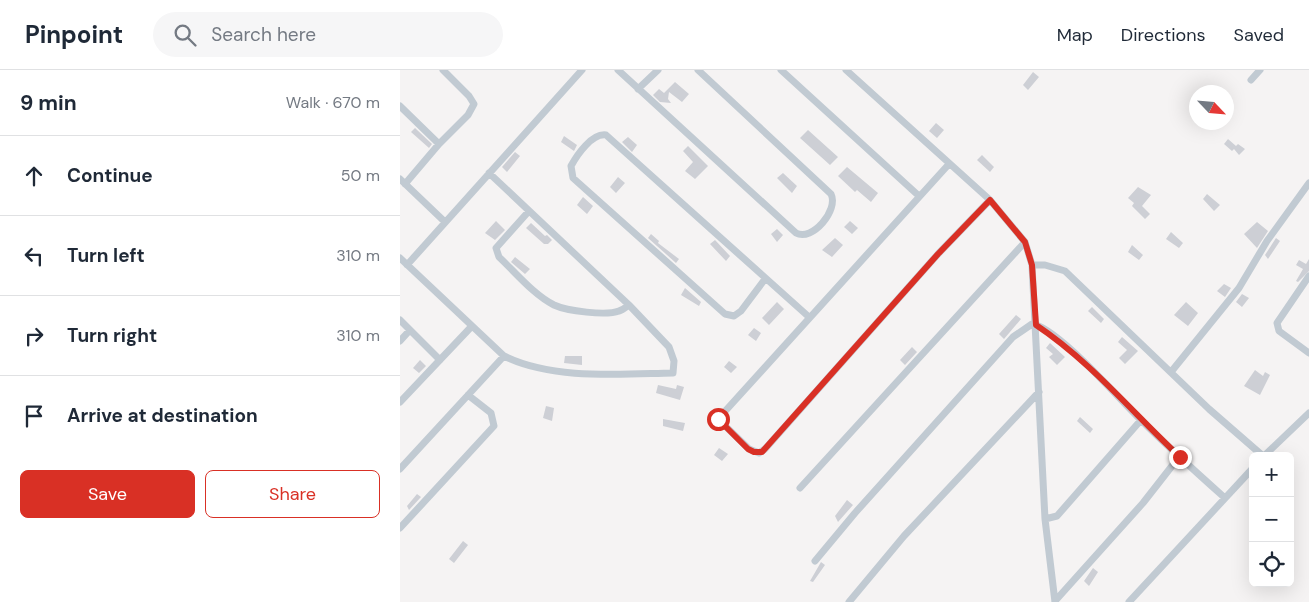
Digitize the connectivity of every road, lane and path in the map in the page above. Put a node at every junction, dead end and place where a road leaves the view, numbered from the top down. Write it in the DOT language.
graph roads {
  1 [pos="443,70"];
  2 [pos="582,70"];
  3 [pos="618,70"];
  4 [pos="658,70"];
  5 [pos="698,70"];
  6 [pos="781,70"];
  7 [pos="846,70"];
  8 [pos="1260,70"];
  9 [pos="1251,80"];
  10 [pos="638,89"];
  11 [pos="400,106"];
  12 [pos="439,144"];
  13 [pos="949,164"];
  14 [pos="489,173"];
  15 [pos="402,182"];
  16 [pos="1309,183"];
  17 [pos="919,196"];
  18 [pos="990,200"];
  19 [pos="528,210"];
  20 [pos="445,222"];
  21 [pos="1025,242"];
  22 [pos="400,258"];
  23 [pos="407,265"];
  24 [pos="1032,265"];
  25 [pos="1309,276"];
  26 [pos="765,280"];
  27 [pos="629,304"];
  28 [pos="809,317"];
  29 [pos="400,320"];
  30 [pos="1036,325"];
  31 [pos="472,326"];
  32 [pos="410,330"];
  33 [pos="400,341"];
  34 [pos="1309,352"];
  35 [pos="504,356"];
  36 [pos="440,360"];
  37 [pos="1171,372"];
  38 [pos="1039,392"];
  39 [pos="468,395"];
  40 [pos="400,402"];
  41 [pos="1309,413"];
  42 [pos="1141,420"];
  43 [pos="1259,452"];
  44 [pos="1268,452"];
  45 [pos="1180,457"];
  46 [pos="400,469"];
  47 [pos="1249,472"];
  48 [pos="800,488"];
  49 [pos="1225,498"];
  50 [pos="1045,519"];
  51 [pos="400,528"];
  52 [pos="815,561"];
  53 [pos="849,602"];
  54 [pos="1055,602"];
  55 [pos="1129,602"];
  1 -- 12 [label="street"];
  2 -- 14 [label="street"];
  3 -- 10 [label="street"];
  4 -- 10 [label="street"];
  5 -- 10 [label="street"];
  6 -- 17 [label="street"];
  7 -- 13 [label="street"];
  8 -- 9 [label="street"];
  11 -- 12 [label="street"];
  12 -- 15 [label="street"];
  13 -- 17 [label="street"];
  13 -- 18 [label="street"];
  14 -- 19 [label="street"];
  14 -- 20 [label="street"];
  15 -- 20 [label="street"];
  16 -- 37 [label="street"];
  17 -- 28 [label="street"];
  18 -- 21 [label="street"];
  18 -- 28 [label="street"];
  19 -- 27 [label="street"];
  19 -- 27 [label="street"];
  20 -- 23 [label="street"];
  21 -- 24 [label="street"];
  21 -- 48 [label="street"];
  22 -- 23 [label="street"];
  23 -- 31 [label="street"];
  24 -- 30 [label="street"];
  24 -- 37 [label="street"];
  25 -- 34 [label="street"];
  26 -- 26 [label="street"];
  26 -- 28 [label="street"];
  27 -- 35 [label="street"];
  29 -- 32 [label="street"];
  30 -- 38 [label="street"];
  30 -- 42 [label="street"];
  30 -- 52 [label="street"];
  31 -- 35 [label="street"];
  31 -- 36 [label="street"];
  32 -- 33 [label="street"];
  32 -- 36 [label="street"];
  35 -- 39 [label="street"];
  36 -- 40 [label="street"];
  37 -- 43 [label="street"];
  38 -- 50 [label="street"];
  38 -- 53 [label="street"];
  39 -- 46 [label="street"];
  39 -- 51 [label="street"];
  41 -- 44 [label="street"];
  42 -- 45 [label="street"];
  42 -- 50 [label="street"];
  45 -- 49 [label="street"];
  45 -- 54 [label="street"];
  47 -- 49 [label="street"];
  49 -- 55 [label="street"];
  50 -- 54 [label="street"];
}
